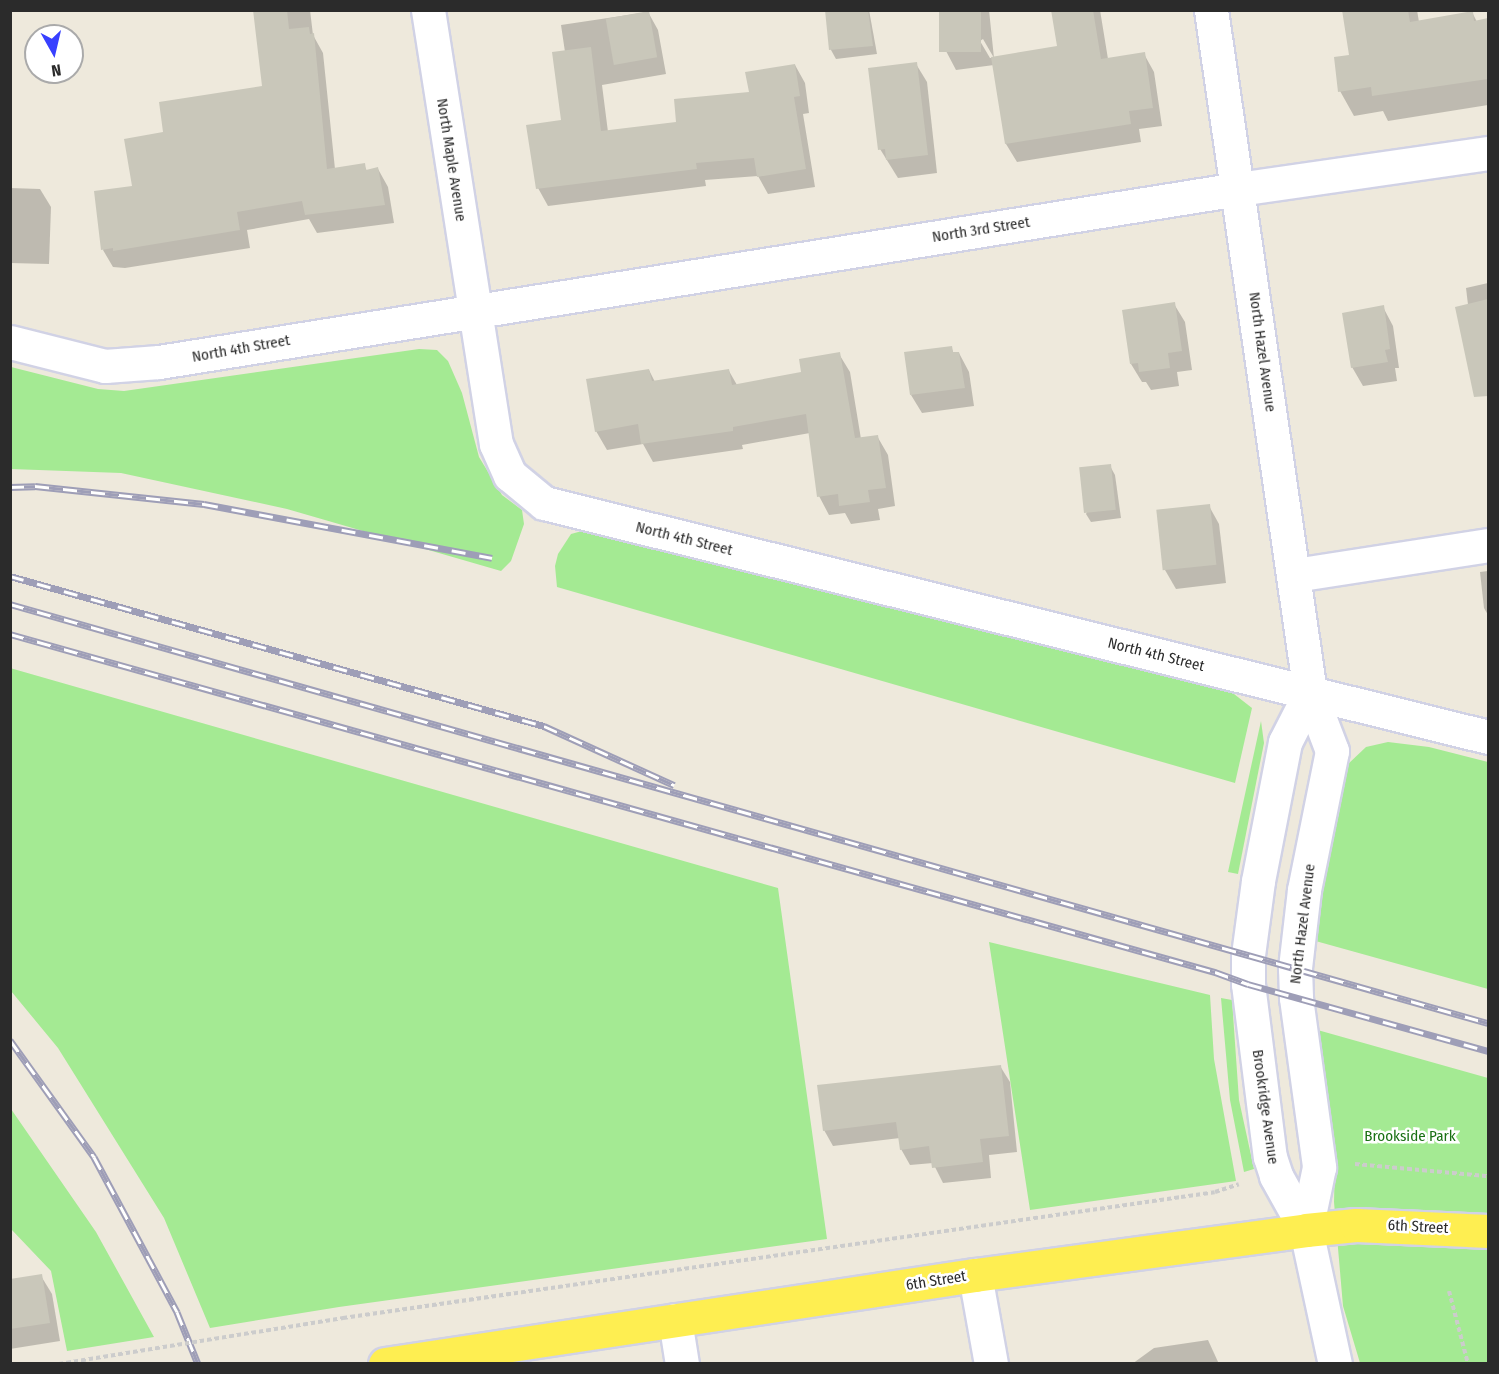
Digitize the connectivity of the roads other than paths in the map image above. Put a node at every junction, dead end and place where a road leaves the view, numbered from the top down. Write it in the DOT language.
graph roads {
  1 [pos="428,10"];
  2 [pos="1211,10"];
  3 [pos="1488,153"];
  4 [pos="1238,189"];
  5 [pos="473,310"];
  6 [pos="10,342"];
  7 [pos="1488,545"];
  8 [pos="1295,574"];
  9 [pos="1310,693"];
  10 [pos="1488,737"];
  11 [pos="1306,1230"];
  12 [pos="1488,1231"];
  13 [pos="975,1275"];
  14 [pos="675,1320"];
  15 [pos="385,1364"];
  16 [pos="682,1364"];
  17 [pos="991,1364"];
  18 [pos="1335,1364"];
  1 -- 5 [label="street, North Maple Avenue"];
  2 -- 4 [label="street, North Hazel Avenue"];
  3 -- 4 [label="street, North 3rd Street"];
  4 -- 5 [label="street, North 3rd Street"];
  4 -- 8 [label="street, North Hazel Avenue"];
  5 -- 6 [label="street, North 4th Street"];
  5 -- 9 [label="street, North 4th Street"];
  7 -- 8 [label="street"];
  8 -- 9 [label="street, North Hazel Avenue"];
  9 -- 10 [label="street, North 4th Street"];
  9 -- 11 [label="street, North Hazel Avenue"];
  9 -- 11 [label="street, Brookridge Avenue"];
  11 -- 12 [label="main road, 6th Street"];
  11 -- 13 [label="main road, 6th Street"];
  11 -- 18 [label="street, Brookridge Avenue"];
  13 -- 14 [label="main road, 6th Street"];
  13 -- 17 [label="street"];
  14 -- 15 [label="main road, 6th Street"];
  14 -- 16 [label="street"];
}
